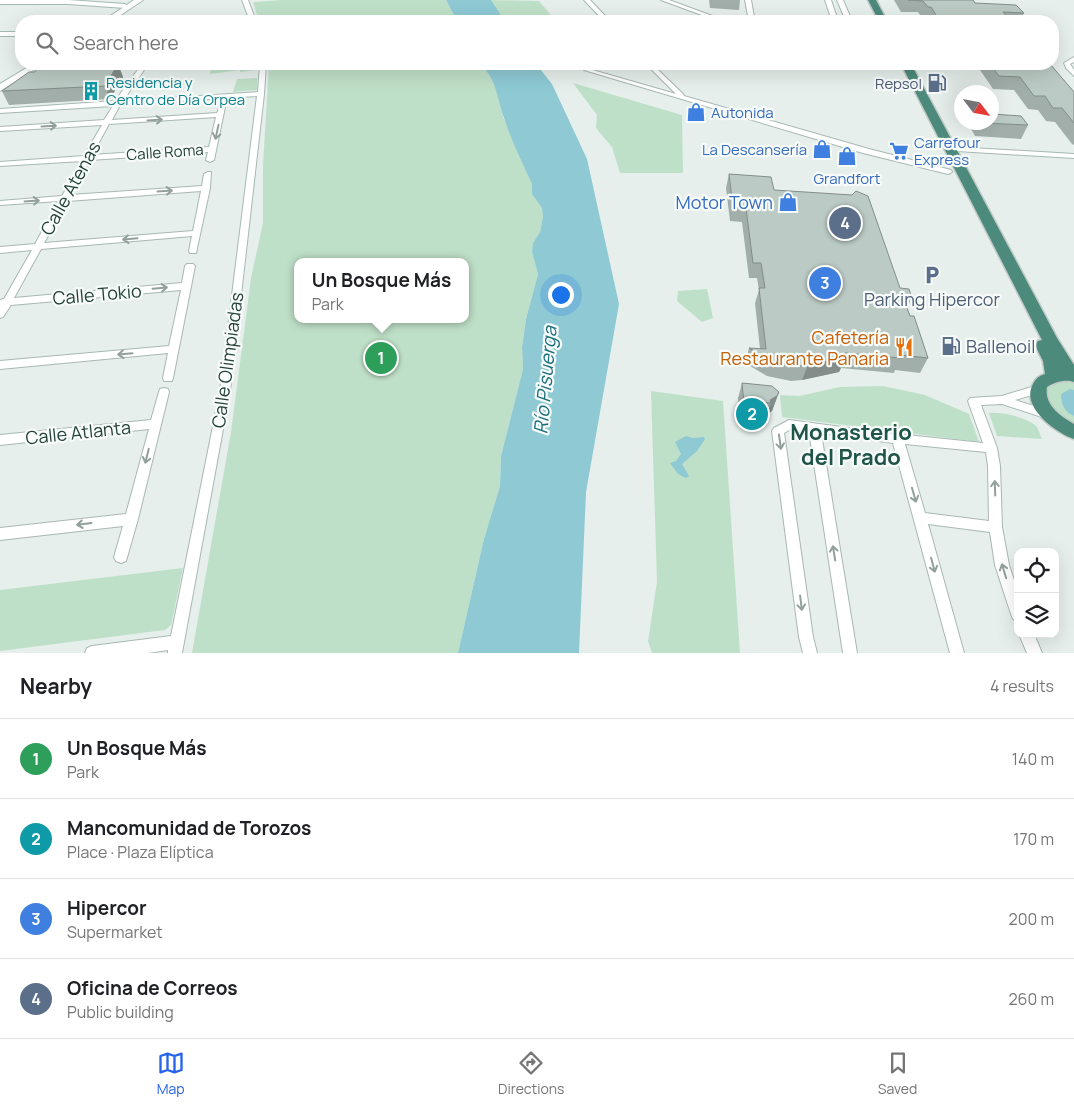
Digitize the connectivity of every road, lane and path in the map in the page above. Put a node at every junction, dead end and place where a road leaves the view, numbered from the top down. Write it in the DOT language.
graph roads {
  1 [pos="136,0"];
  2 [pos="245,0"];
  3 [pos="587,0"];
  4 [pos="664,0"];
  5 [pos="748,0"];
  6 [pos="828,0"];
  7 [pos="840,0"];
  8 [pos="866,0"];
  9 [pos="872,0"];
  10 [pos="0,2"];
  11 [pos="125,6"];
  12 [pos="111,15"];
  13 [pos="114,15"];
  14 [pos="115,15"];
  15 [pos="251,15"];
  16 [pos="601,15"];
  17 [pos="706,15"];
  18 [pos="751,15"];
  19 [pos="833,15"];
  20 [pos="846,15"];
  21 [pos="873,15"];
  22 [pos="880,15"];
  23 [pos="0,34"];
  24 [pos="15,34"];
  25 [pos="1074,59"];
  26 [pos="29,70"];
  27 [pos="141,70"];
  28 [pos="263,70"];
  29 [pos="587,70"];
  30 [pos="655,70"];
  31 [pos="901,70"];
  32 [pos="909,70"];
  33 [pos="1074,74"];
  34 [pos="0,88"];
  35 [pos="261,94"];
  36 [pos="684,97"];
  37 [pos="117,104"];
  38 [pos="222,107"];
  39 [pos="0,111"];
  40 [pos="220,115"];
  41 [pos="12,119"];
  42 [pos="106,123"];
  43 [pos="0,128"];
  44 [pos="213,149"];
  45 [pos="957,149"];
  46 [pos="1074,156"];
  47 [pos="87,158"];
  48 [pos="210,160"];
  49 [pos="0,164"];
  50 [pos="948,172"];
  51 [pos="208,174"];
  52 [pos="206,188"];
  53 [pos="64,199"];
  54 [pos="0,203"];
  55 [pos="196,233"];
  56 [pos="38,246"];
  57 [pos="0,250"];
  58 [pos="193,251"];
  59 [pos="190,266"];
  60 [pos="186,286"];
  61 [pos="4,302"];
  62 [pos="0,315"];
  63 [pos="173,349"];
  64 [pos="0,365"];
  65 [pos="1053,376"];
  66 [pos="1074,376"];
  67 [pos="168,378"];
  68 [pos="1038,390"];
  69 [pos="164,392"];
  70 [pos="1002,400"];
  71 [pos="1049,415"];
  72 [pos="155,424"];
  73 [pos="814,428"];
  74 [pos="1074,432"];
  75 [pos="898,439"];
  76 [pos="0,440"];
  77 [pos="991,448"];
  78 [pos="920,518"];
  79 [pos="132,519"];
  80 [pos="996,527"];
  81 [pos="0,534"];
  82 [pos="121,557"];
  83 [pos="1014,602"];
  84 [pos="1028,638"];
  85 [pos="176,647"];
  86 [pos="92,653"];
  87 [pos="810,653"];
  88 [pos="850,653"];
  89 [pos="957,653"];
  90 [pos="1035,653"];
  1 -- 11 [label="main road"];
  1 -- 14 [label="main road"];
  2 -- 15 [label="street"];
  3 -- 16 [label="street"];
  4 -- 17 [label="street"];
  5 -- 18 [label="street"];
  6 -- 19 [label="street"];
  7 -- 20 [label="street"];
  8 -- 21 [label="highway"];
  9 -- 22 [label="highway"];
  10 -- 11 [label="street"];
  11 -- 12 [label="main road"];
  11 -- 13 [label="main road"];
  23 -- 24 [label="street"];
  25 -- 33 [label="street"];
  26 -- 34 [label="main road"];
  27 -- 37 [label="street, Calle Atenas"];
  28 -- 35 [label="street, Calle Olimpiadas"];
  29 -- 36 [label="street"];
  30 -- 36 [label="street"];
  31 -- 65 [label="highway"];
  32 -- 66 [label="highway"];
  35 -- 37 [label="street"];
  35 -- 85 [label="street, Calle Olimpiadas"];
  36 -- 50 [label="street"];
  37 -- 39 [label="street"];
  37 -- 42 [label="street, Calle Atenas"];
  38 -- 40 [label="street, Calle Roma"];
  42 -- 40 [label="street, Calle Roma, one-way"];
  40 -- 44 [label="street, Calle Roma, one-way"];
  41 -- 43 [label="street"];
  43 -- 42 [label="street, Calle Roma, one-way"];
  42 -- 47 [label="street, Calle Atenas"];
  44 -- 47 [label="street, Calle Roma"];
  44 -- 48 [label="street, Calle Roma"];
  45 -- 46 [label="street"];
  47 -- 49 [label="street, Calle Roma"];
  47 -- 53 [label="street, Calle Atenas"];
  51 -- 52 [label="street"];
  53 -- 52 [label="street, one-way"];
  52 -- 55 [label="street"];
  54 -- 53 [label="street, one-way"];
  53 -- 56 [label="street, Calle Atenas"];
  55 -- 56 [label="street, one-way"];
  55 -- 58 [label="street"];
  56 -- 57 [label="street"];
  56 -- 61 [label="street, Calle Atenas"];
  59 -- 60 [label="street"];
  61 -- 60 [label="street, Calle Tokio, one-way"];
  60 -- 63 [label="street"];
  61 -- 62 [label="street, Calle Atenas"];
  63 -- 64 [label="street, one-way"];
  63 -- 67 [label="street"];
  65 -- 66 [label="highway"];
  65 -- 68 [label="highway"];
  68 -- 70 [label="street"];
  68 -- 71 [label="highway"];
  69 -- 72 [label="street, Calle Atlanta"];
  70 -- 71 [label="street"];
  70 -- 77 [label="street"];
  71 -- 74 [label="highway"];
  72 -- 76 [label="street, Calle Atlanta"];
  72 -- 79 [label="street, Calle Atlanta, one-way"];
  73 -- 75 [label="street"];
  73 -- 87 [label="street, one-way"];
  88 -- 73 [label="street, one-way"];
  75 -- 77 [label="street"];
  75 -- 78 [label="street, one-way"];
  80 -- 77 [label="street, one-way"];
  78 -- 80 [label="street"];
  78 -- 89 [label="street, one-way"];
  79 -- 81 [label="street, one-way"];
  79 -- 82 [label="street, Calle Atlanta"];
  83 -- 80 [label="street, one-way"];
  84 -- 90 [label="street"];
  85 -- 86 [label="street"];
}
